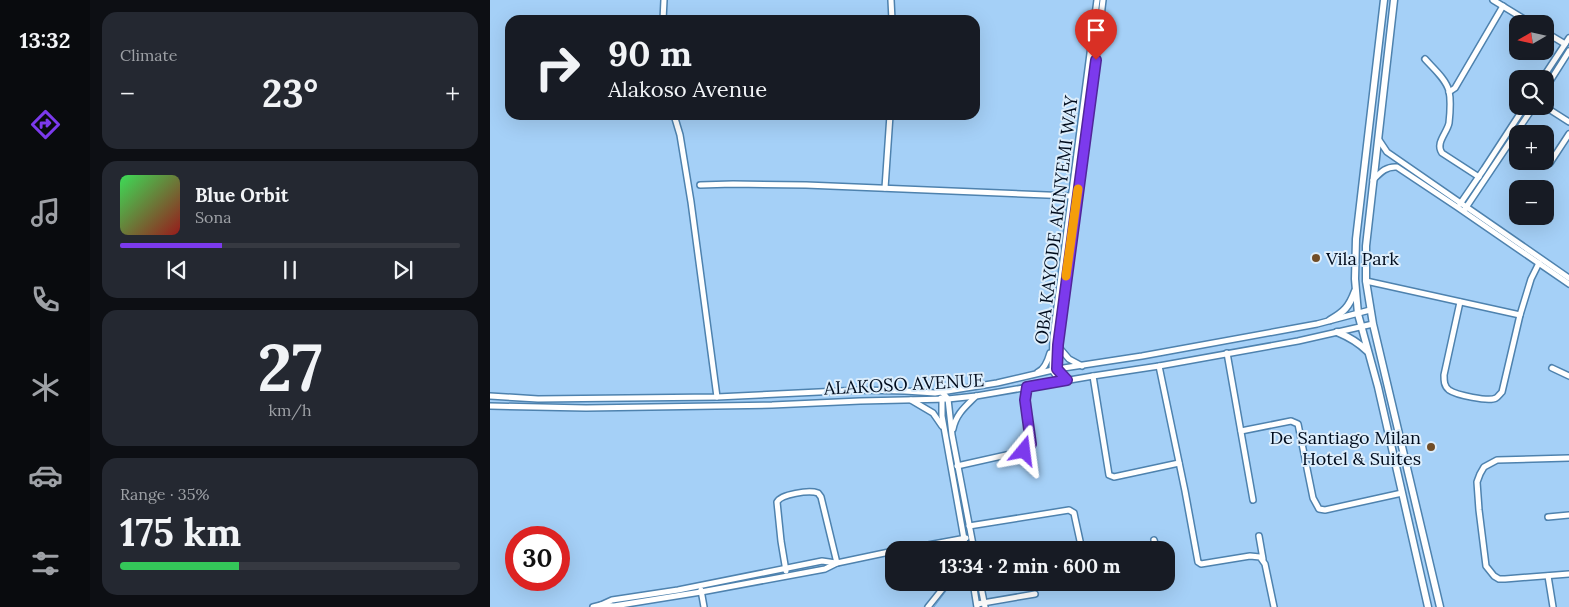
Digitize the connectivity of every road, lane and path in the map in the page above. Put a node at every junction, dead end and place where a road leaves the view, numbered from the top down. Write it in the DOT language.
graph roads {
  1 [pos="664,0"];
  2 [pos="891,0"];
  3 [pos="1097,0"];
  4 [pos="1103,0"];
  5 [pos="1389,0"];
  6 [pos="1494,0"];
  7 [pos="1503,6"];
  8 [pos="663,15"];
  9 [pos="892,15"];
  10 [pos="1518,15"];
  11 [pos="1554,37"];
  12 [pos="1569,38"];
  13 [pos="1565,44"];
  14 [pos="1569,51"];
  15 [pos="1425,59"];
  16 [pos="1548,70"];
  17 [pos="1554,75"];
  18 [pos="1449,92"];
  19 [pos="1554,112"];
  20 [pos="1519,115"];
  21 [pos="1528,115"];
  22 [pos="676,120"];
  23 [pos="890,120"];
  24 [pos="1569,122"];
  25 [pos="1569,134"];
  26 [pos="1379,140"];
  27 [pos="1554,158"];
  28 [pos="1479,177"];
  29 [pos="1373,181"];
  30 [pos="700,186"];
  31 [pos="885,188"];
  32 [pos="1071,196"];
  33 [pos="1459,205"];
  34 [pos="1465,209"];
  35 [pos="1539,263"];
  36 [pos="1569,278"];
  37 [pos="1366,281"];
  38 [pos="1569,284"];
  39 [pos="1355,290"];
  40 [pos="1460,302"];
  41 [pos="1370,310"];
  42 [pos="1358,314"];
  43 [pos="1520,315"];
  44 [pos="1330,320"];
  45 [pos="1373,324"];
  46 [pos="1362,327"];
  47 [pos="1337,332"];
  48 [pos="1055,344"];
  49 [pos="1368,352"];
  50 [pos="1227,353"];
  51 [pos="1082,366"];
  52 [pos="1159,366"];
  53 [pos="1552,368"];
  54 [pos="1055,370"];
  55 [pos="1093,376"];
  56 [pos="1569,376"];
  57 [pos="1021,378"];
  58 [pos="1067,380"];
  59 [pos="1060,382"];
  60 [pos="1027,387"];
  61 [pos="942,392"];
  62 [pos="935,393"];
  63 [pos="490,396"];
  64 [pos="976,396"];
  65 [pos="717,397"];
  66 [pos="945,399"];
  67 [pos="910,400"];
  68 [pos="490,406"];
  69 [pos="1241,431"];
  70 [pos="945,432"];
  71 [pos="952,435"];
  72 [pos="1569,458"];
  73 [pos="1180,463"];
  74 [pos="1406,464"];
  75 [pos="957,466"];
  76 [pos="1396,466"];
  77 [pos="1402,493"];
  78 [pos="1253,500"];
  79 [pos="1569,515"];
  80 [pos="1548,517"];
  81 [pos="970,526"];
  82 [pos="1259,536"];
  83 [pos="972,537"];
  84 [pos="964,538"];
  85 [pos="948,541"];
  86 [pos="964,541"];
  87 [pos="973,541"];
  88 [pos="1080,541"];
  89 [pos="885,553"];
  90 [pos="1263,559"];
  91 [pos="837,563"];
  92 [pos="786,568"];
  93 [pos="1569,574"];
  94 [pos="787,575"];
  95 [pos="1548,576"];
  96 [pos="700,585"];
  97 [pos="941,591"];
  98 [pos="974,591"];
  99 [pos="982,591"];
  100 [pos="701,592"];
  101 [pos="1035,594"];
  102 [pos="629,597"];
  103 [pos="601,605"];
  104 [pos="630,605"];
  105 [pos="984,605"];
  106 [pos="977,606"];
  107 [pos="593,607"];
  108 [pos="704,607"];
  109 [pos="928,607"];
  110 [pos="1274,607"];
  111 [pos="1428,607"];
  112 [pos="1440,607"];
  113 [pos="1553,607"];
  1 -- 8 [label="street"];
  2 -- 9 [label="street"];
  3 -- 32 [label="street, OBA KAYODE AKINYEMI WAY"];
  4 -- 48 [label="street, OBA KAYODE AKINYEMI WAY"];
  5 -- 26 [label="main road"];
  5 -- 39 [label="main road"];
  6 -- 7 [label="street"];
  7 -- 10 [label="street"];
  7 -- 18 [label="street"];
  11 -- 13 [label="street"];
  12 -- 13 [label="street"];
  13 -- 16 [label="street"];
  14 -- 17 [label="street"];
  15 -- 18 [label="street"];
  18 -- 28 [label="street"];
  19 -- 24 [label="street"];
  20 -- 28 [label="street"];
  21 -- 34 [label="street"];
  22 -- 65 [label="street"];
  23 -- 31 [label="street"];
  25 -- 27 [label="street"];
  26 -- 29 [label="main road"];
  26 -- 33 [label="street"];
  28 -- 33 [label="street"];
  29 -- 33 [label="street"];
  29 -- 37 [label="main road"];
  30 -- 31 [label="street"];
  31 -- 32 [label="street"];
  32 -- 48 [label="street, OBA KAYODE AKINYEMI WAY"];
  33 -- 34 [label="street"];
  34 -- 35 [label="street"];
  34 -- 36 [label="street"];
  35 -- 38 [label="street"];
  35 -- 43 [label="street"];
  37 -- 40 [label="street"];
  37 -- 41 [label="main road"];
  39 -- 42 [label="main road"];
  39 -- 44 [label="main road"];
  40 -- 43 [label="street"];
  40 -- 43 [label="street"];
  41 -- 42 [label="street, ALAKOSO AVENUE"];
  41 -- 45 [label="main road"];
  42 -- 44 [label="street, ALAKOSO AVENUE"];
  42 -- 46 [label="main road"];
  44 -- 51 [label="street, ALAKOSO AVENUE"];
  45 -- 46 [label="street, ALAKOSO AVENUE"];
  45 -- 74 [label="main road"];
  46 -- 47 [label="street, ALAKOSO AVENUE"];
  46 -- 49 [label="main road"];
  47 -- 49 [label="main road"];
  47 -- 50 [label="street, ALAKOSO AVENUE"];
  48 -- 51 [label="street"];
  48 -- 54 [label="street, OBA KAYODE AKINYEMI WAY"];
  48 -- 57 [label="street"];
  49 -- 76 [label="main road"];
  50 -- 52 [label="street, ALAKOSO AVENUE"];
  50 -- 69 [label="street"];
  51 -- 54 [label="street, ALAKOSO AVENUE"];
  52 -- 55 [label="street, ALAKOSO AVENUE"];
  52 -- 73 [label="street"];
  53 -- 56 [label="street"];
  54 -- 57 [label="street, ALAKOSO AVENUE"];
  54 -- 58 [label="street, OBA KAYODE AKINYEMI WAY"];
  54 -- 59 [label="street, OBA KAYODE AKINYEMI WAY"];
  55 -- 58 [label="street, ALAKOSO AVENUE"];
  55 -- 73 [label="street"];
  57 -- 61 [label="street, ALAKOSO AVENUE"];
  58 -- 59 [label="street, ALAKOSO AVENUE"];
  59 -- 60 [label="street, ALAKOSO AVENUE"];
  60 -- 64 [label="street, ALAKOSO AVENUE"];
  60 -- 75 [label="street"];
  61 -- 62 [label="street, ALAKOSO AVENUE"];
  61 -- 66 [label="street"];
  62 -- 65 [label="street, ALAKOSO AVENUE"];
  62 -- 66 [label="street"];
  63 -- 65 [label="street, ALAKOSO AVENUE"];
  64 -- 66 [label="street, ALAKOSO AVENUE"];
  64 -- 71 [label="street"];
  66 -- 67 [label="street, ALAKOSO AVENUE"];
  66 -- 70 [label="street"];
  66 -- 71 [label="street"];
  67 -- 68 [label="street, ALAKOSO AVENUE"];
  67 -- 70 [label="street"];
  69 -- 77 [label="street"];
  69 -- 78 [label="street"];
  70 -- 84 [label="street"];
  71 -- 75 [label="street"];
  72 -- 95 [label="street"];
  73 -- 90 [label="street"];
  74 -- 76 [label="main road"];
  74 -- 112 [label="main road"];
  75 -- 81 [label="street"];
  76 -- 77 [label="main road"];
  77 -- 111 [label="main road"];
  79 -- 80 [label="street"];
  81 -- 83 [label="street"];
  81 -- 88 [label="street"];
  82 -- 90 [label="street"];
  83 -- 84 [label="street"];
  83 -- 87 [label="street"];
  84 -- 85 [label="street"];
  84 -- 86 [label="street"];
  89 -- 91 [label="street"];
  90 -- 110 [label="street"];
  91 -- 92 [label="street"];
  91 -- 92 [label="street"];
  91 -- 94 [label="street"];
  92 -- 94 [label="street"];
  92 -- 96 [label="street"];
  93 -- 95 [label="street"];
  94 -- 100 [label="street"];
  95 -- 113 [label="street"];
  96 -- 100 [label="street"];
  96 -- 102 [label="street"];
  97 -- 109 [label="street"];
  98 -- 106 [label="street"];
  99 -- 105 [label="street"];
  100 -- 104 [label="street"];
  100 -- 108 [label="street"];
  101 -- 105 [label="street"];
  102 -- 103 [label="street"];
  102 -- 104 [label="street"];
  103 -- 104 [label="street"];
  103 -- 107 [label="street"];
  105 -- 106 [label="street"];
}
